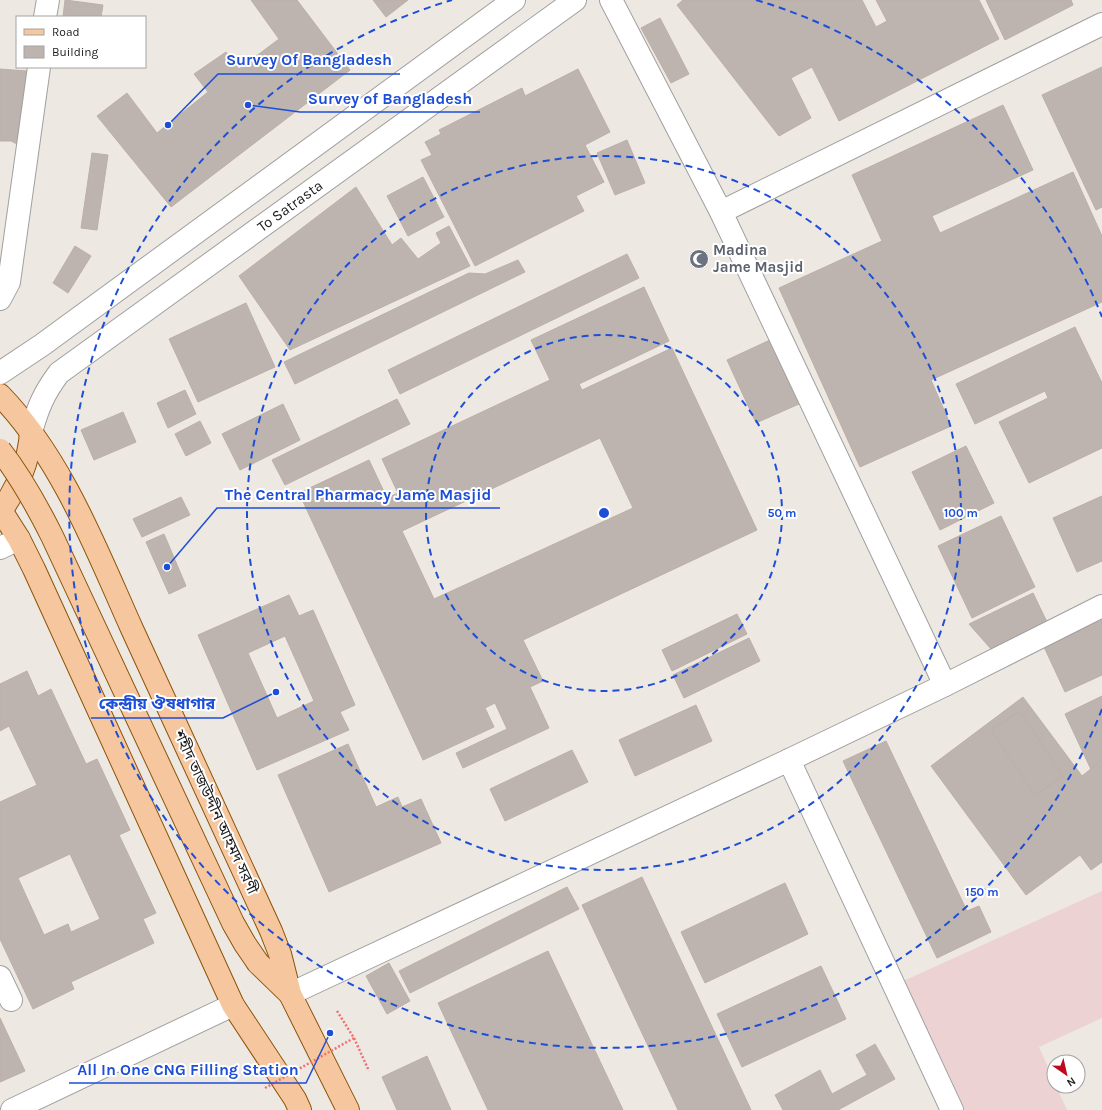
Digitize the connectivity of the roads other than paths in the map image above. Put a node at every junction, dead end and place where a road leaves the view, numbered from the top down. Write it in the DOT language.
graph roads {
  1 [pos="48,0"];
  2 [pos="514,0"];
  3 [pos="575,0"];
  4 [pos="611,0"];
  5 [pos="45,16"];
  6 [pos="1102,24"];
  7 [pos="38,68"];
  8 [pos="721,212"];
  9 [pos="0,299"];
  10 [pos="0,373"];
  11 [pos="0,395"];
  12 [pos="31,432"];
  13 [pos="0,450"];
  14 [pos="0,511"];
  15 [pos="10,544"];
  16 [pos="1102,606"];
  17 [pos="945,685"];
  18 [pos="789,760"];
  19 [pos="0,977"];
  20 [pos="290,994"];
  21 [pos="11,1000"];
  22 [pos="233,1005"];
  23 [pos="12,1110"];
  24 [pos="300,1110"];
  25 [pos="348,1110"];
  26 [pos="952,1110"];
  1 -- 5 [label="street"];
  2 -- 10 [label="street"];
  3 -- 12 [label="street, To Satrasta"];
  4 -- 8 [label="street"];
  6 -- 8 [label="street"];
  7 -- 9 [label="street"];
  8 -- 17 [label="street"];
  11 -- 12 [label="main road, শহীদ তাজউদ্দীন আহমদ সরণী"];
  12 -- 14 [label="main road"];
  12 -- 20 [label="main road, শহীদ তাজউদ্দীন আহমদ সরণী"];
  13 -- 20 [label="main road, bridge"];
  14 -- 15 [label="main road"];
  15 -- 22 [label="main road"];
  16 -- 17 [label="street"];
  17 -- 18 [label="street"];
  18 -- 20 [label="street"];
  18 -- 26 [label="street"];
  19 -- 21 [label="street"];
  20 -- 25 [label="main road, শহীদ তাজউদ্দীন আহমদ সরণী"];
  22 -- 23 [label="street"];
  22 -- 24 [label="main road"];
}
